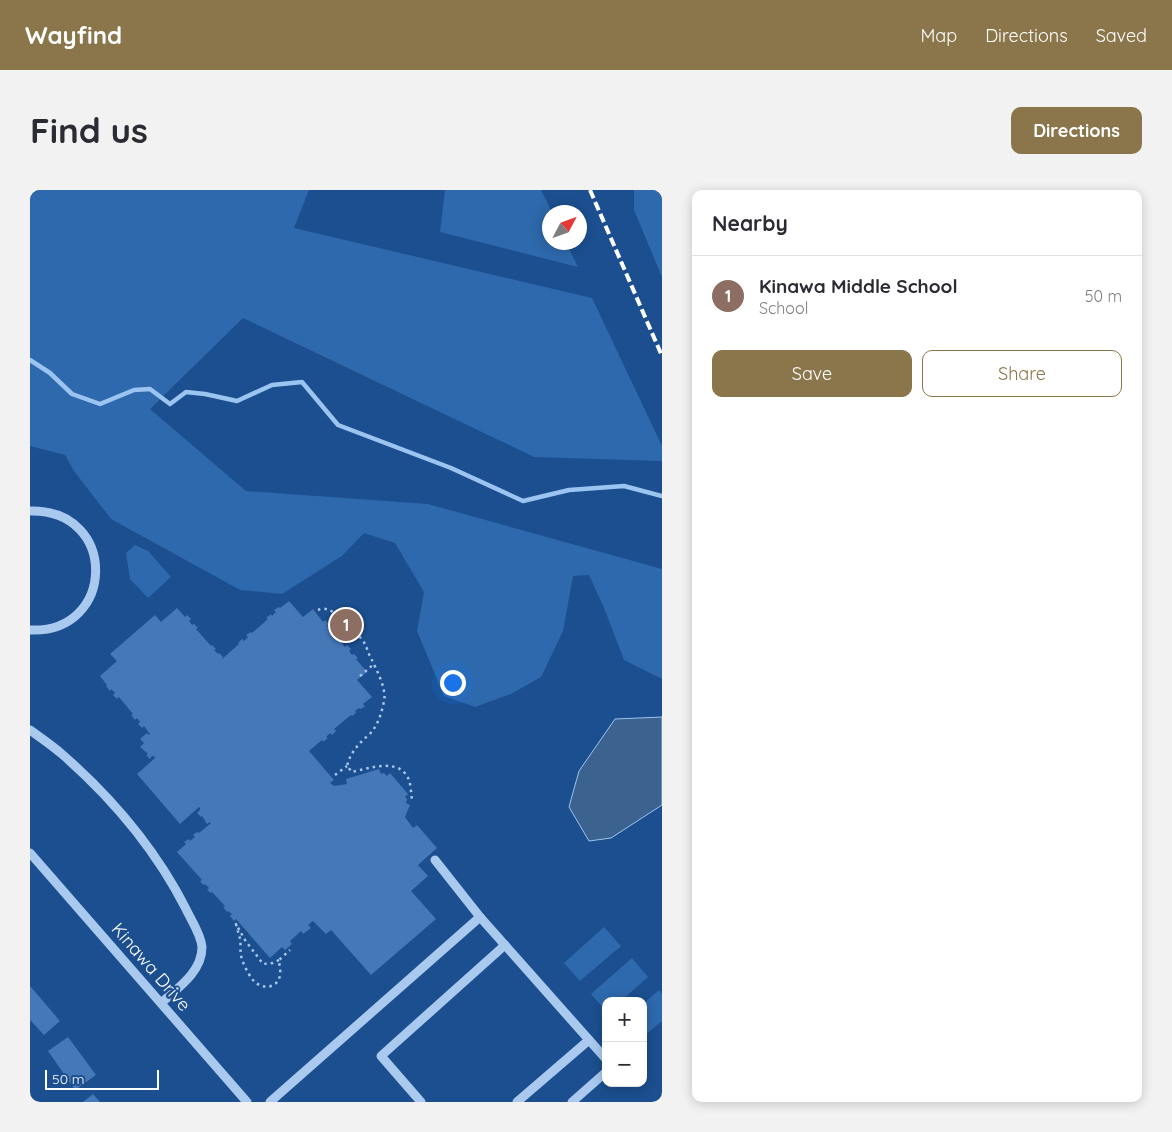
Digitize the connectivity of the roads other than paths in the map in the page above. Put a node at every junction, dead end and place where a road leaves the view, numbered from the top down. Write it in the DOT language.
graph roads {
  1 [pos="30,511"];
  2 [pos="30,630"];
  3 [pos="30,730"];
  4 [pos="30,853"];
  5 [pos="435,860"];
  6 [pos="480,917"];
  7 [pos="506,945"];
  8 [pos="161,1003"];
  9 [pos="588,1040"];
  10 [pos="602,1055"];
  11 [pos="602,1076"];
  12 [pos="247,1102"];
  13 [pos="270,1102"];
  14 [pos="421,1102"];
  15 [pos="516,1102"];
  16 [pos="572,1102"];
  1 -- 2 [label="street"];
  3 -- 8 [label="street"];
  4 -- 8 [label="street, Kinawa Drive"];
  5 -- 6 [label="street"];
  6 -- 7 [label="street"];
  6 -- 13 [label="street"];
  7 -- 9 [label="street"];
  7 -- 14 [label="street"];
  8 -- 12 [label="street, Kinawa Drive"];
  9 -- 10 [label="street"];
  9 -- 15 [label="street"];
  11 -- 16 [label="street"];
}
